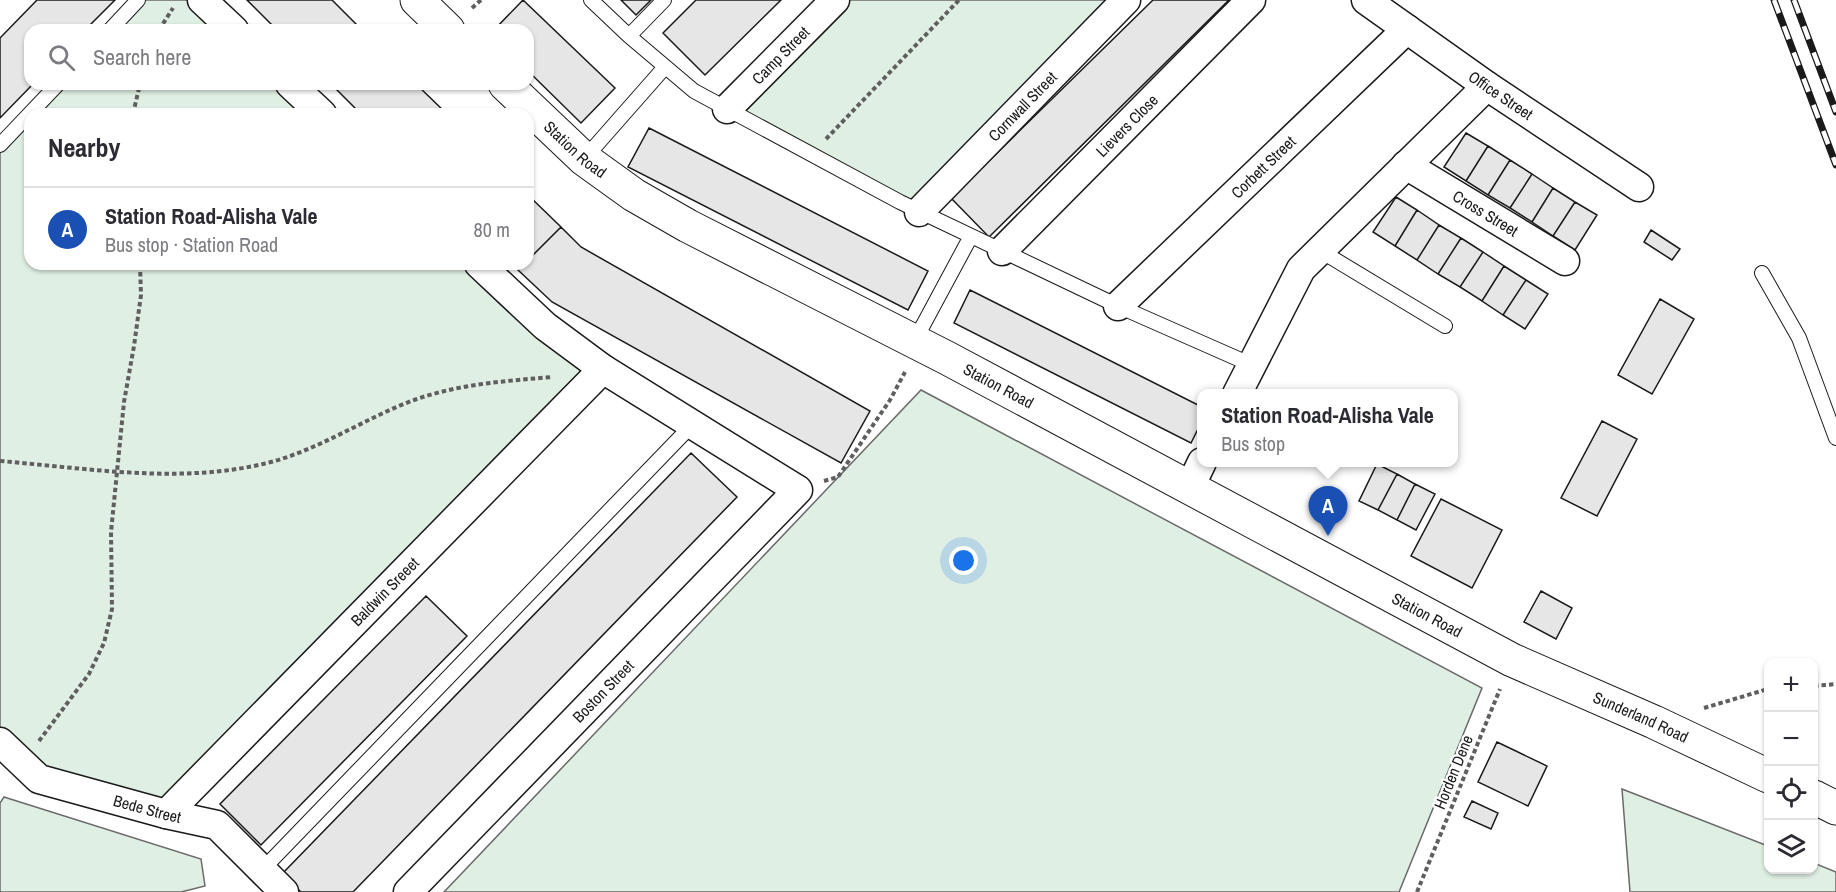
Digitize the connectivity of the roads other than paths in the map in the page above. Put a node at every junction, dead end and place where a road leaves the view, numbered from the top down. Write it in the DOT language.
graph roads {
  1 [pos="138,0"];
  2 [pos="202,0"];
  3 [pos="417,0"];
  4 [pos="591,0"];
  5 [pos="664,0"];
  6 [pos="835,0"];
  7 [pos="1126,0"];
  8 [pos="1251,0"];
  9 [pos="1366,0"];
  10 [pos="116,24"];
  11 [pos="228,24"];
  12 [pos="442,24"];
  13 [pos="1407,29"];
  14 [pos="629,36"];
  15 [pos="665,67"];
  16 [pos="1487,86"];
  17 [pos="52,90"];
  18 [pos="296,90"];
  19 [pos="511,90"];
  20 [pos="35,108"];
  21 [pos="316,108"];
  22 [pos="530,108"];
  23 [pos="727,109"];
  24 [pos="534,112"];
  25 [pos="24,120"];
  26 [pos="0,145"];
  27 [pos="584,159"];
  28 [pos="1406,165"];
  29 [pos="1639,187"];
  30 [pos="919,212"];
  31 [pos="971,236"];
  32 [pos="1319,250"];
  33 [pos="1002,251"];
  34 [pos="1565,261"];
  35 [pos="485,270"];
  36 [pos="1762,273"];
  37 [pos="1118,306"];
  38 [pos="1445,326"];
  39 [pos="914,342"];
  40 [pos="1252,364"];
  41 [pos="603,369"];
  42 [pos="1239,389"];
  43 [pos="693,424"];
  44 [pos="1836,438"];
  45 [pos="1196,475"];
  46 [pos="1512,660"];
  47 [pos="0,741"];
  48 [pos="1764,774"];
  49 [pos="1818,799"];
  50 [pos="1836,808"];
  51 [pos="166,814"];
  52 [pos="263,869"];
  53 [pos="284,892"];
  54 [pos="408,892"];
  1 -- 10 [label="lane"];
  2 -- 11 [label="street"];
  3 -- 12 [label="main road"];
  4 -- 14 [label="lane"];
  5 -- 14 [label="lane"];
  6 -- 23 [label="street, Camp Street"];
  7 -- 30 [label="street, Cornwall Street"];
  8 -- 33 [label="street, Lievers Close"];
  9 -- 13 [label="street, Office Street"];
  13 -- 16 [label="street, Office Street"];
  13 -- 37 [label="street, Corbett Street"];
  14 -- 15 [label="lane"];
  15 -- 23 [label="lane"];
  15 -- 27 [label="lane"];
  16 -- 28 [label="street"];
  16 -- 29 [label="street, Office Street"];
  17 -- 20 [label="lane"];
  18 -- 21 [label="street"];
  19 -- 22 [label="main road, Station Road"];
  23 -- 30 [label="lane"];
  24 -- 27 [label="main road, Station Road"];
  25 -- 26 [label="lane"];
  27 -- 39 [label="main road, Station Road"];
  28 -- 32 [label="street"];
  28 -- 34 [label="street, Cross Street"];
  30 -- 31 [label="lane"];
  31 -- 33 [label="lane"];
  31 -- 39 [label="lane"];
  32 -- 38 [label="lane"];
  32 -- 40 [label="street"];
  33 -- 37 [label="lane"];
  35 -- 41 [label="street"];
  36 -- 44 [label="lane"];
  37 -- 40 [label="lane"];
  39 -- 45 [label="main road, Station Road"];
  40 -- 42 [label="street"];
  41 -- 43 [label="street"];
  41 -- 51 [label="street, Baldwin Sreeet"];
  43 -- 52 [label="lane"];
  43 -- 54 [label="street, Boston Street"];
  45 -- 46 [label="main road, Station Road"];
  46 -- 48 [label="main road, Sunderland Road"];
  47 -- 51 [label="street, Bede Street"];
  49 -- 50 [label="main road"];
  51 -- 52 [label="street, Bede Street"];
  52 -- 53 [label="street, Bede Street"];
}
